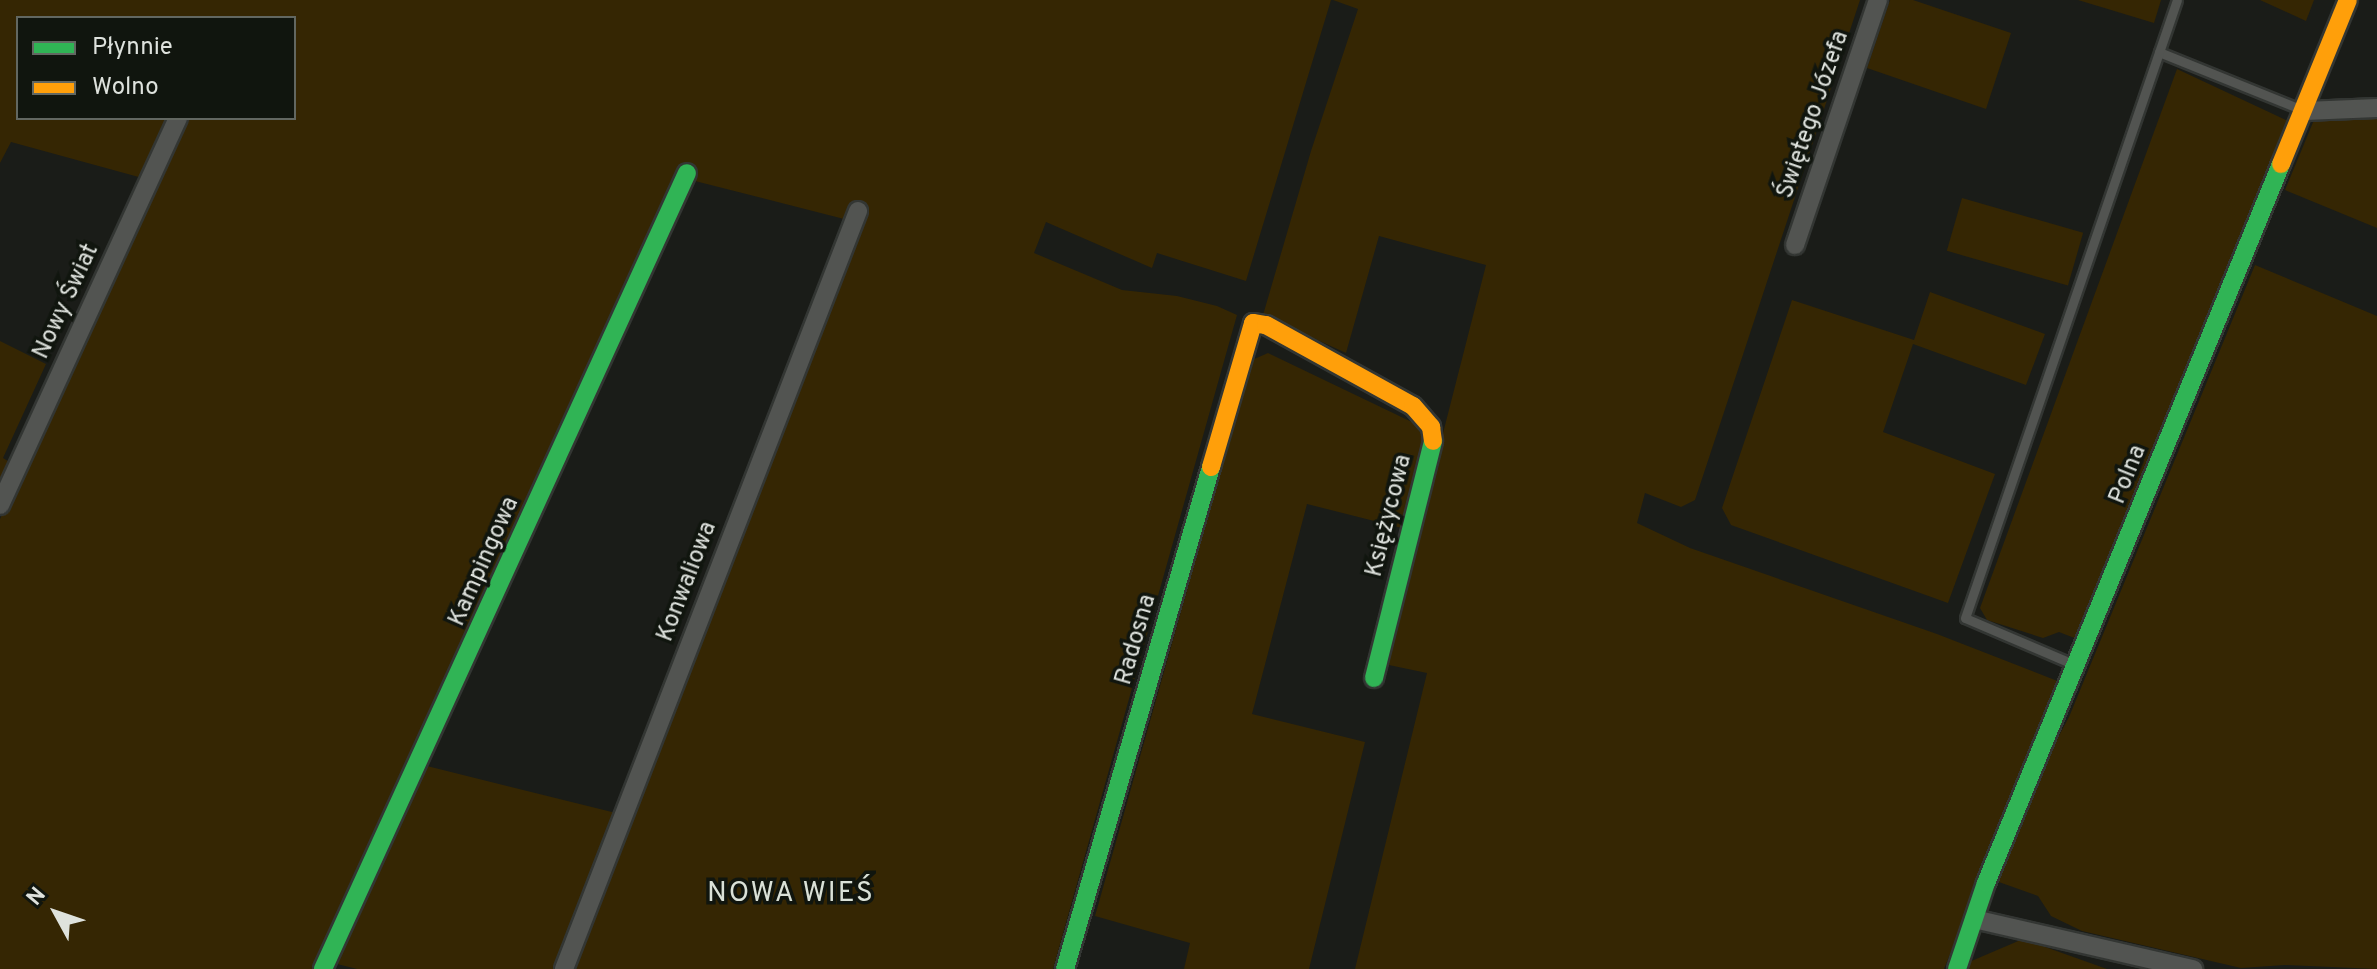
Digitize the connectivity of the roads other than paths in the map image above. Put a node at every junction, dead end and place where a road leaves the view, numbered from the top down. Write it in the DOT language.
graph roads {
  1 [pos="1878,0"];
  2 [pos="2177,0"];
  3 [pos="2348,0"];
  4 [pos="2159,52"];
  5 [pos="2377,108"];
  6 [pos="2305,111"];
  7 [pos="177,120"];
  8 [pos="687,173"];
  9 [pos="858,211"];
  10 [pos="1795,245"];
  11 [pos="1253,323"];
  12 [pos="0,505"];
  13 [pos="2076,665"];
  14 [pos="1374,678"];
  15 [pos="1974,919"];
  16 [pos="323,969"];
  17 [pos="564,969"];
  18 [pos="1065,969"];
  19 [pos="1957,969"];
  20 [pos="2193,969"];
  1 -- 10 [label="street, Świętego Józefa"];
  2 -- 4 [label="lane"];
  3 -- 6 [label="street, Polna"];
  4 -- 6 [label="lane"];
  4 -- 13 [label="lane"];
  5 -- 6 [label="street"];
  6 -- 13 [label="street, Polna"];
  7 -- 12 [label="street, Nowy Świat"];
  8 -- 16 [label="street, Kampingowa"];
  9 -- 17 [label="street, Konwaliowa"];
  11 -- 14 [label="street, Księżycowa"];
  11 -- 18 [label="street, Radosna"];
  13 -- 15 [label="street, Polna"];
  15 -- 19 [label="street, Polna"];
  15 -- 20 [label="street"];
}
